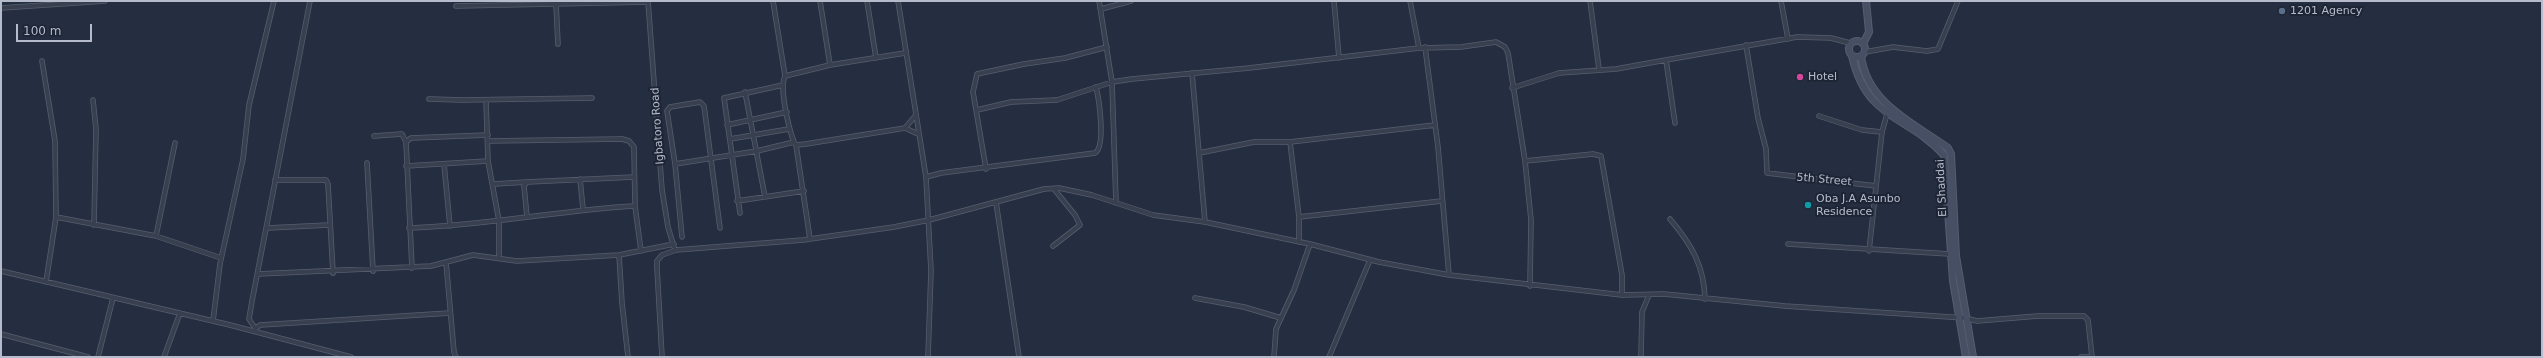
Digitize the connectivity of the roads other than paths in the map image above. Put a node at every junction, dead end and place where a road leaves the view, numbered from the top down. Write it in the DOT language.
graph roads {
  1 [pos="105,1"];
  2 [pos="274,1"];
  3 [pos="310,1"];
  4 [pos="648,1"];
  5 [pos="773,1"];
  6 [pos="820,1"];
  7 [pos="867,1"];
  8 [pos="898,1"];
  9 [pos="1099,1"];
  10 [pos="1131,1"];
  11 [pos="1334,1"];
  12 [pos="1410,1"];
  13 [pos="1590,1"];
  14 [pos="1782,1"];
  15 [pos="1866,1"];
  16 [pos="1958,1"];
  17 [pos="556,4"];
  18 [pos="456,6"];
  19 [pos="1,8"];
  20 [pos="1101,9"];
  21 [pos="1788,39"];
  22 [pos="1850,43"];
  23 [pos="558,44"];
  24 [pos="1863,44"];
  25 [pos="1746,45"];
  26 [pos="1107,47"];
  27 [pos="1425,47"];
  28 [pos="1419,48"];
  29 [pos="905,53"];
  30 [pos="1863,54"];
  31 [pos="1852,56"];
  32 [pos="876,58"];
  33 [pos="1339,58"];
  34 [pos="1666,60"];
  35 [pos="42,61"];
  36 [pos="830,65"];
  37 [pos="1599,69"];
  38 [pos="1192,73"];
  39 [pos="785,76"];
  40 [pos="1112,82"];
  41 [pos="783,85"];
  42 [pos="1096,87"];
  43 [pos="1512,88"];
  44 [pos="745,92"];
  45 [pos="429,98"];
  46 [pos="592,98"];
  47 [pos="93,100"];
  48 [pos="486,100"];
  49 [pos="977,110"];
  50 [pos="787,112"];
  51 [pos="1887,114"];
  52 [pos="916,116"];
  53 [pos="1819,116"];
  54 [pos="751,121"];
  55 [pos="1675,123"];
  56 [pos="728,125"];
  57 [pos="1435,125"];
  58 [pos="905,128"];
  59 [pos="789,129"];
  60 [pos="1882,132"];
  61 [pos="918,134"];
  62 [pos="488,135"];
  63 [pos="754,135"];
  64 [pos="374,136"];
  65 [pos="730,139"];
  66 [pos="488,141"];
  67 [pos="406,142"];
  68 [pos="1290,142"];
  69 [pos="175,143"];
  70 [pos="795,144"];
  71 [pos="757,151"];
  72 [pos="1199,153"];
  73 [pos="732,155"];
  74 [pos="712,159"];
  75 [pos="488,161"];
  76 [pos="1525,161"];
  77 [pos="367,163"];
  78 [pos="444,164"];
  79 [pos="675,164"];
  80 [pos="406,166"];
  81 [pos="986,168"];
  82 [pos="634,177"];
  83 [pos="926,177"];
  84 [pos="580,179"];
  85 [pos="275,180"];
  86 [pos="527,182"];
  87 [pos="494,184"];
  88 [pos="1876,186"];
  89 [pos="1054,189"];
  90 [pos="804,191"];
  91 [pos="765,197"];
  92 [pos="737,201"];
  93 [pos="1442,201"];
  94 [pos="996,202"];
  95 [pos="1116,204"];
  96 [pos="635,206"];
  97 [pos="583,209"];
  98 [pos="740,213"];
  99 [pos="1299,216"];
  100 [pos="56,217"];
  101 [pos="527,218"];
  102 [pos="1670,219"];
  103 [pos="929,220"];
  104 [pos="499,221"];
  105 [pos="1205,222"];
  106 [pos="94,225"];
  107 [pos="329,225"];
  108 [pos="450,226"];
  109 [pos="267,228"];
  110 [pos="409,228"];
  111 [pos="720,228"];
  112 [pos="156,236"];
  113 [pos="682,237"];
  114 [pos="810,239"];
  115 [pos="1299,242"];
  116 [pos="674,244"];
  117 [pos="1310,244"];
  118 [pos="1788,244"];
  119 [pos="1053,246"];
  120 [pos="676,250"];
  121 [pos="1869,250"];
  122 [pos="641,251"];
  123 [pos="1950,254"];
  124 [pos="619,255"];
  125 [pos="221,258"];
  126 [pos="499,258"];
  127 [pos="1370,260"];
  128 [pos="446,262"];
  129 [pos="412,268"];
  130 [pos="1,271"];
  131 [pos="373,271"];
  132 [pos="332,273"];
  133 [pos="258,274"];
  134 [pos="1449,275"];
  135 [pos="46,282"];
  136 [pos="1530,286"];
  137 [pos="1622,295"];
  138 [pos="1649,295"];
  139 [pos="113,298"];
  140 [pos="1195,298"];
  141 [pos="1704,299"];
  142 [pos="180,313"];
  143 [pos="450,313"];
  144 [pos="1281,318"];
  145 [pos="1962,318"];
  146 [pos="213,321"];
  147 [pos="254,330"];
  148 [pos="1,334"];
  149 [pos="330,352"];
  150 [pos="88,357"];
  151 [pos="98,357"];
  152 [pos="164,357"];
  153 [pos="328,357"];
  154 [pos="351,357"];
  155 [pos="456,357"];
  156 [pos="628,357"];
  157 [pos="662,357"];
  158 [pos="928,357"];
  159 [pos="1019,357"];
  160 [pos="1274,357"];
  161 [pos="1329,357"];
  162 [pos="1641,357"];
  163 [pos="1966,357"];
  164 [pos="1973,357"];
  165 [pos="2081,357"];
  166 [pos="2092,357"];
  1 -- 19 [label="street"];
  2 -- 125 [label="street"];
  3 -- 85 [label="street"];
  4 -- 17 [label="street"];
  4 -- 116 [label="street, Igbatoro Road"];
  5 -- 39 [label="street"];
  6 -- 36 [label="street"];
  7 -- 32 [label="street"];
  8 -- 29 [label="street"];
  9 -- 20 [label="street"];
  10 -- 20 [label="street"];
  11 -- 33 [label="street"];
  12 -- 28 [label="street"];
  13 -- 37 [label="street"];
  14 -- 21 [label="street"];
  15 -- 24 [label="street"];
  16 -- 30 [label="street"];
  17 -- 18 [label="street"];
  17 -- 23 [label="street"];
  20 -- 26 [label="street"];
  21 -- 22 [label="street"];
  21 -- 25 [label="street"];
  22 -- 24 [label="street"];
  22 -- 31 [label="street"];
  24 -- 30 [label="street"];
  25 -- 34 [label="street"];
  25 -- 88 [label="street, 5th Street"];
  26 -- 40 [label="street"];
  26 -- 49 [label="street"];
  27 -- 28 [label="street"];
  27 -- 43 [label="street"];
  27 -- 57 [label="street"];
  28 -- 33 [label="street"];
  29 -- 32 [label="street"];
  29 -- 52 [label="street"];
  30 -- 31 [label="street"];
  30 -- 145 [label="street, El Shaddai"];
  31 -- 51 [label="street"];
  32 -- 36 [label="street"];
  33 -- 38 [label="street"];
  34 -- 37 [label="street"];
  34 -- 55 [label="street"];
  35 -- 100 [label="street"];
  36 -- 39 [label="street"];
  37 -- 43 [label="street"];
  38 -- 40 [label="street"];
  38 -- 72 [label="street"];
  39 -- 41 [label="street"];
  40 -- 42 [label="street"];
  40 -- 95 [label="street"];
  41 -- 44 [label="street"];
  41 -- 50 [label="street"];
  42 -- 49 [label="street"];
  42 -- 81 [label="street"];
  43 -- 76 [label="street"];
  44 -- 54 [label="street"];
  44 -- 56 [label="street"];
  45 -- 48 [label="street"];
  46 -- 48 [label="street"];
  47 -- 106 [label="street"];
  48 -- 62 [label="street"];
  49 -- 81 [label="street"];
  50 -- 54 [label="street"];
  50 -- 59 [label="street"];
  51 -- 60 [label="street"];
  51 -- 123 [label="street"];
  52 -- 58 [label="street"];
  52 -- 61 [label="street"];
  53 -- 60 [label="street"];
  54 -- 56 [label="street"];
  54 -- 63 [label="street"];
  56 -- 65 [label="street"];
  57 -- 68 [label="street"];
  57 -- 93 [label="street"];
  58 -- 61 [label="street"];
  58 -- 70 [label="street"];
  59 -- 63 [label="street"];
  59 -- 70 [label="street"];
  60 -- 88 [label="street"];
  61 -- 83 [label="street"];
  62 -- 66 [label="street"];
  62 -- 67 [label="street"];
  63 -- 65 [label="street"];
  63 -- 71 [label="street"];
  64 -- 67 [label="street"];
  65 -- 73 [label="street"];
  66 -- 75 [label="street"];
  66 -- 82 [label="street"];
  67 -- 80 [label="street"];
  68 -- 72 [label="street"];
  68 -- 99 [label="street"];
  69 -- 112 [label="street"];
  70 -- 71 [label="street"];
  70 -- 90 [label="street"];
  71 -- 73 [label="street"];
  71 -- 91 [label="street"];
  72 -- 105 [label="street"];
  73 -- 74 [label="street"];
  73 -- 92 [label="street"];
  74 -- 79 [label="street"];
  74 -- 79 [label="street"];
  74 -- 111 [label="street"];
  75 -- 78 [label="street"];
  75 -- 87 [label="street"];
  76 -- 136 [label="street"];
  76 -- 137 [label="street"];
  77 -- 131 [label="street"];
  78 -- 80 [label="street"];
  78 -- 108 [label="street"];
  79 -- 113 [label="street"];
  80 -- 110 [label="street"];
  81 -- 83 [label="street"];
  82 -- 84 [label="street"];
  82 -- 96 [label="street"];
  83 -- 103 [label="street"];
  84 -- 86 [label="street"];
  84 -- 97 [label="street"];
  85 -- 107 [label="street"];
  85 -- 109 [label="street"];
  86 -- 87 [label="street"];
  86 -- 101 [label="street"];
  87 -- 104 [label="street"];
  88 -- 121 [label="street"];
  89 -- 94 [label="street"];
  89 -- 95 [label="street"];
  89 -- 119 [label="street"];
  90 -- 91 [label="street"];
  90 -- 114 [label="street"];
  91 -- 92 [label="street"];
  92 -- 98 [label="street"];
  93 -- 99 [label="street"];
  93 -- 134 [label="street"];
  94 -- 103 [label="street"];
  94 -- 159 [label="street"];
  95 -- 105 [label="street"];
  96 -- 97 [label="street"];
  96 -- 122 [label="street"];
  97 -- 101 [label="street"];
  99 -- 115 [label="street"];
  100 -- 106 [label="street"];
  100 -- 135 [label="street"];
  101 -- 104 [label="street"];
  102 -- 141 [label="street"];
  103 -- 114 [label="street"];
  103 -- 158 [label="street"];
  104 -- 108 [label="street"];
  104 -- 126 [label="street"];
  105 -- 115 [label="street"];
  106 -- 112 [label="street"];
  107 -- 109 [label="street"];
  107 -- 132 [label="street"];
  108 -- 110 [label="street"];
  109 -- 133 [label="street"];
  110 -- 129 [label="street"];
  112 -- 125 [label="street"];
  114 -- 120 [label="street"];
  115 -- 117 [label="street"];
  116 -- 120 [label="street, Igbatoro Road"];
  116 -- 122 [label="street"];
  117 -- 127 [label="street"];
  117 -- 144 [label="street"];
  118 -- 121 [label="street"];
  120 -- 157 [label="street"];
  121 -- 123 [label="street"];
  122 -- 124 [label="street"];
  123 -- 145 [label="street"];
  124 -- 126 [label="street"];
  124 -- 156 [label="street"];
  125 -- 146 [label="street"];
  126 -- 128 [label="street"];
  127 -- 134 [label="street"];
  127 -- 161 [label="street"];
  128 -- 129 [label="street"];
  128 -- 143 [label="street"];
  129 -- 131 [label="street"];
  130 -- 135 [label="street"];
  131 -- 132 [label="street"];
  132 -- 133 [label="street"];
  133 -- 147 [label="street"];
  134 -- 136 [label="street"];
  135 -- 139 [label="street"];
  136 -- 137 [label="street"];
  137 -- 138 [label="street"];
  138 -- 141 [label="street"];
  138 -- 162 [label="street"];
  139 -- 142 [label="street"];
  139 -- 151 [label="street"];
  140 -- 144 [label="street"];
  141 -- 145 [label="street"];
  142 -- 146 [label="street"];
  142 -- 152 [label="street"];
  143 -- 147 [label="street"];
  143 -- 155 [label="street"];
  144 -- 160 [label="street"];
  145 -- 163 [label="street"];
  145 -- 164 [label="street, El Shaddai"];
  145 -- 166 [label="street"];
  146 -- 147 [label="street"];
  147 -- 149 [label="street"];
  148 -- 150 [label="street"];
  149 -- 153 [label="street"];
  149 -- 154 [label="street"];
  165 -- 166 [label="street"];
}
